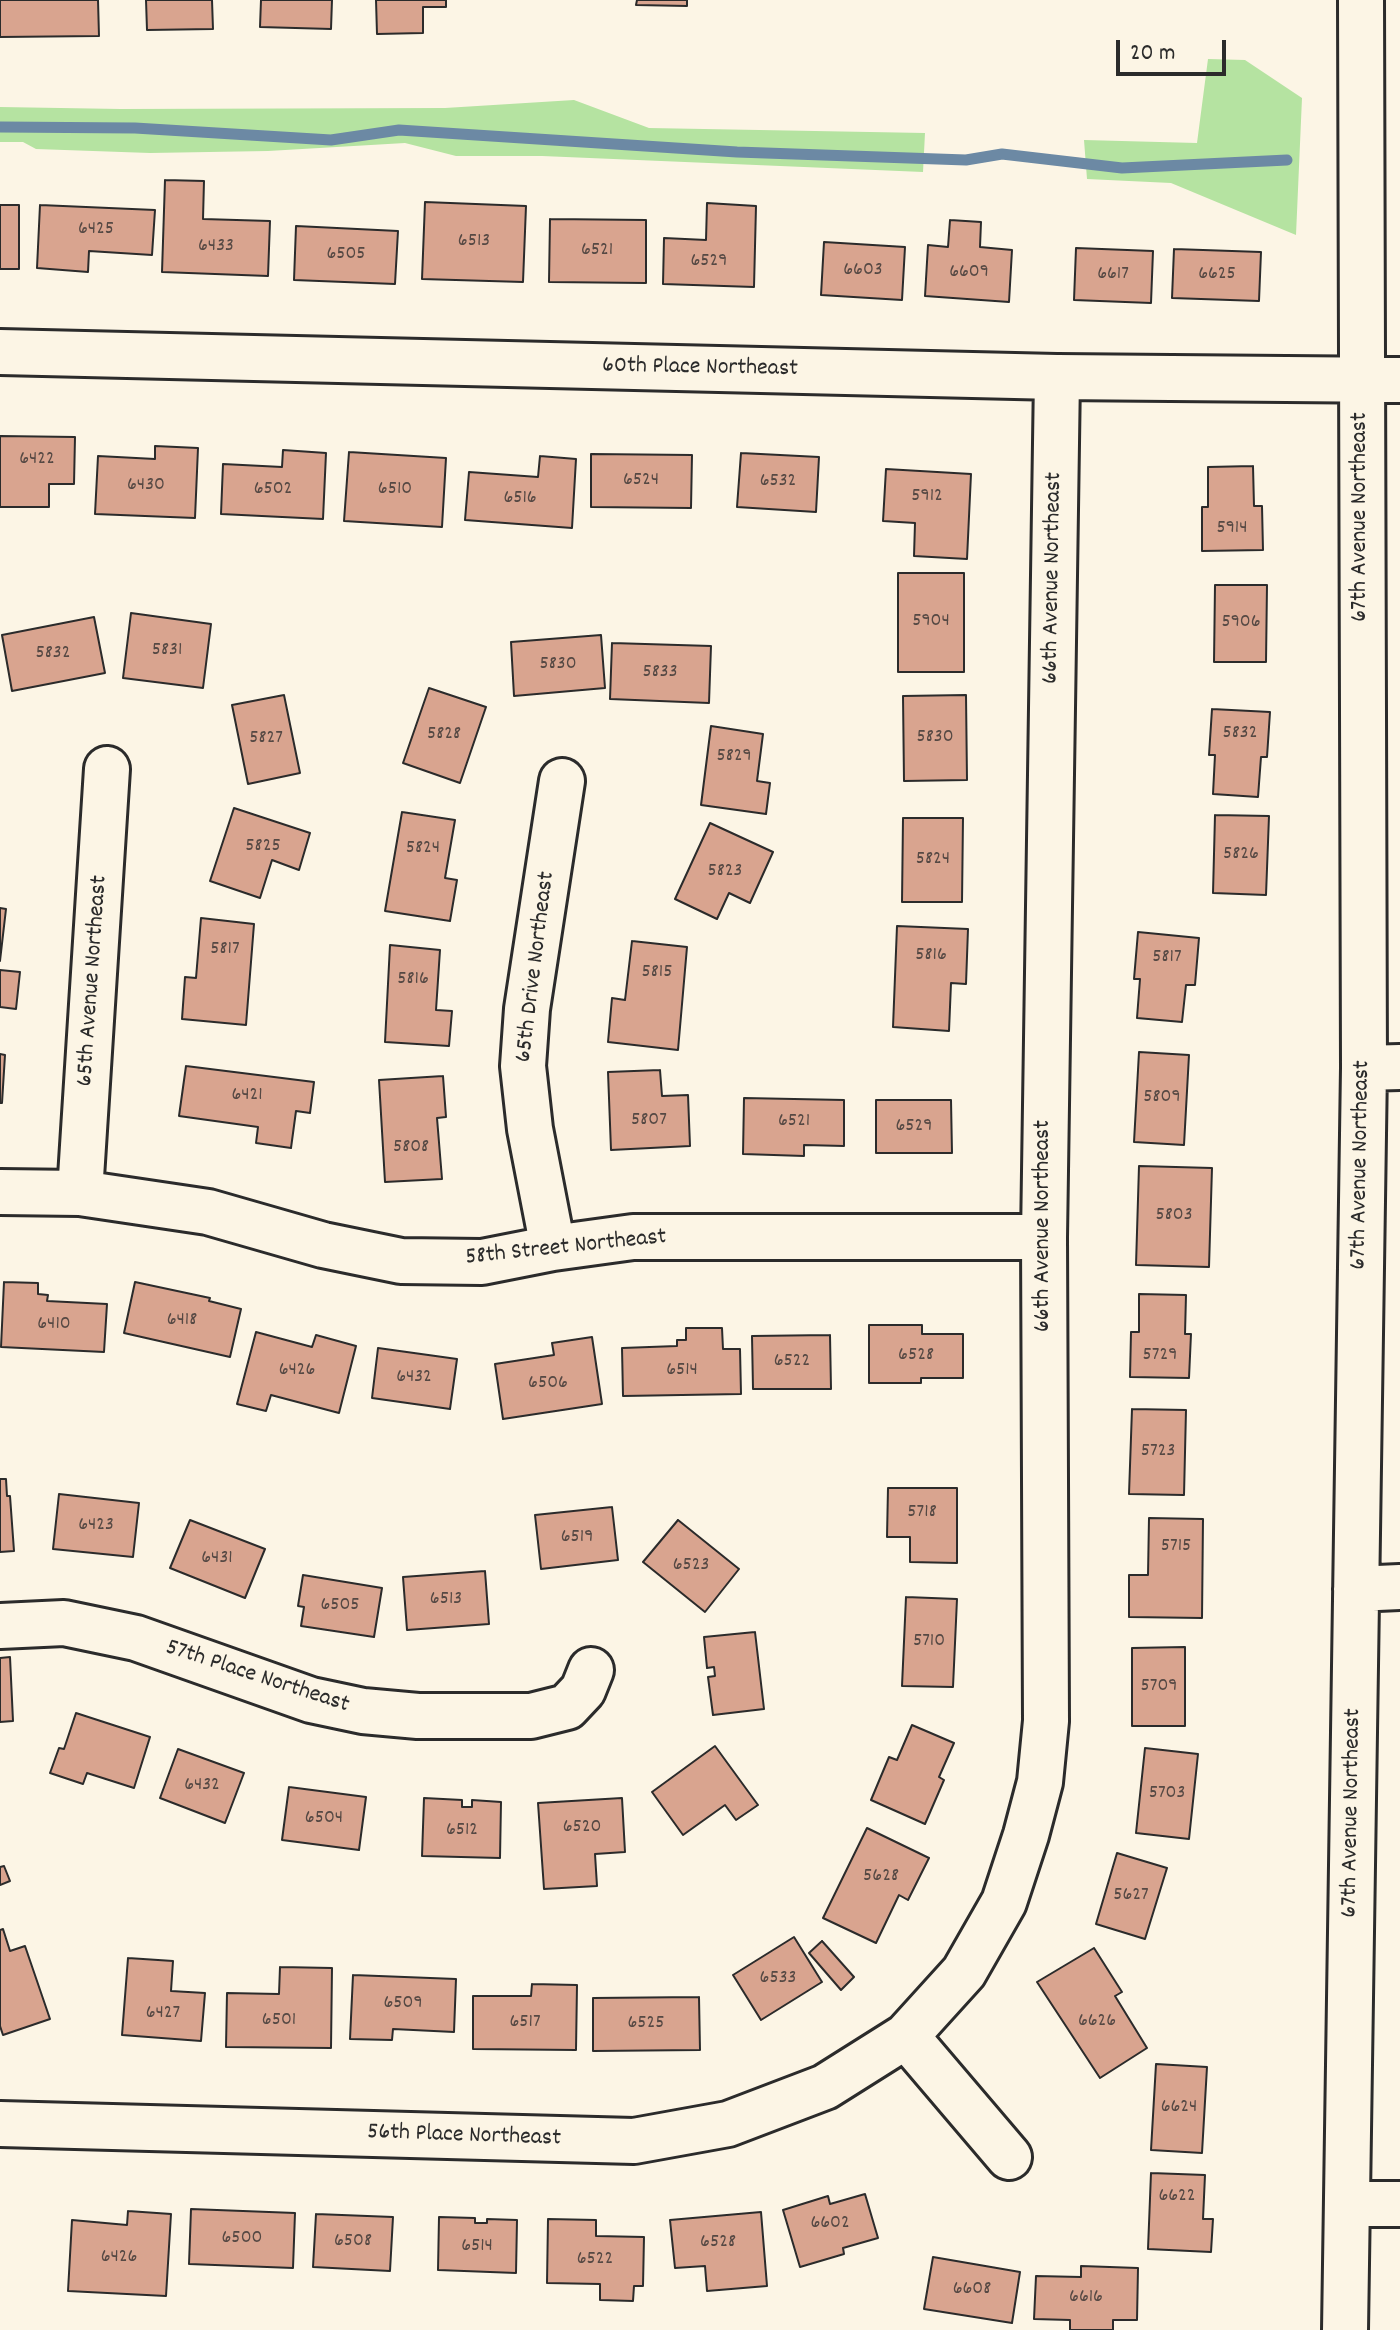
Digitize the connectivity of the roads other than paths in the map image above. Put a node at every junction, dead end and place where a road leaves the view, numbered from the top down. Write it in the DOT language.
graph roads {
  1 [pos="1361,0"];
  2 [pos="0,352"];
  3 [pos="1057,377"];
  4 [pos="1381,380"];
  5 [pos="107,769"];
  6 [pos="562,781"];
  7 [pos="1382,1068"];
  8 [pos="0,1192"];
  9 [pos="80,1193"];
  10 [pos="1044,1237"];
  11 [pos="553,1248"];
  12 [pos="1400,1587"];
  13 [pos="1356,1589"];
  14 [pos="0,1626"];
  15 [pos="591,1670"];
  16 [pos="906,2036"];
  17 [pos="0,2124"];
  18 [pos="1009,2157"];
  19 [pos="1347,2204"];
  20 [pos="1400,2204"];
  21 [pos="1345,2330"];
  1 -- 4 [label="street, 67th Avenue Northeast"];
  2 -- 3 [label="street, 60th Place Northeast"];
  3 -- 4 [label="street, 60th Place Northeast"];
  3 -- 10 [label="street, 66th Avenue Northeast"];
  4 -- 7 [label="street, 67th Avenue Northeast"];
  5 -- 9 [label="street, 65th Avenue Northeast"];
  6 -- 11 [label="street, 65th Drive Northeast"];
  7 -- 13 [label="street, 67th Avenue Northeast"];
  8 -- 9 [label="street, 58th Street Northeast"];
  9 -- 11 [label="street, 58th Street Northeast"];
  10 -- 11 [label="street, 58th Street Northeast"];
  10 -- 16 [label="street, 66th Avenue Northeast"];
  12 -- 13 [label="street"];
  13 -- 19 [label="street, 67th Avenue Northeast"];
  14 -- 15 [label="street, 57th Place Northeast"];
  16 -- 17 [label="street, 56th Place Northeast"];
  16 -- 18 [label="street"];
  19 -- 20 [label="street"];
  19 -- 21 [label="street, 67th Avenue Northeast"];
}
